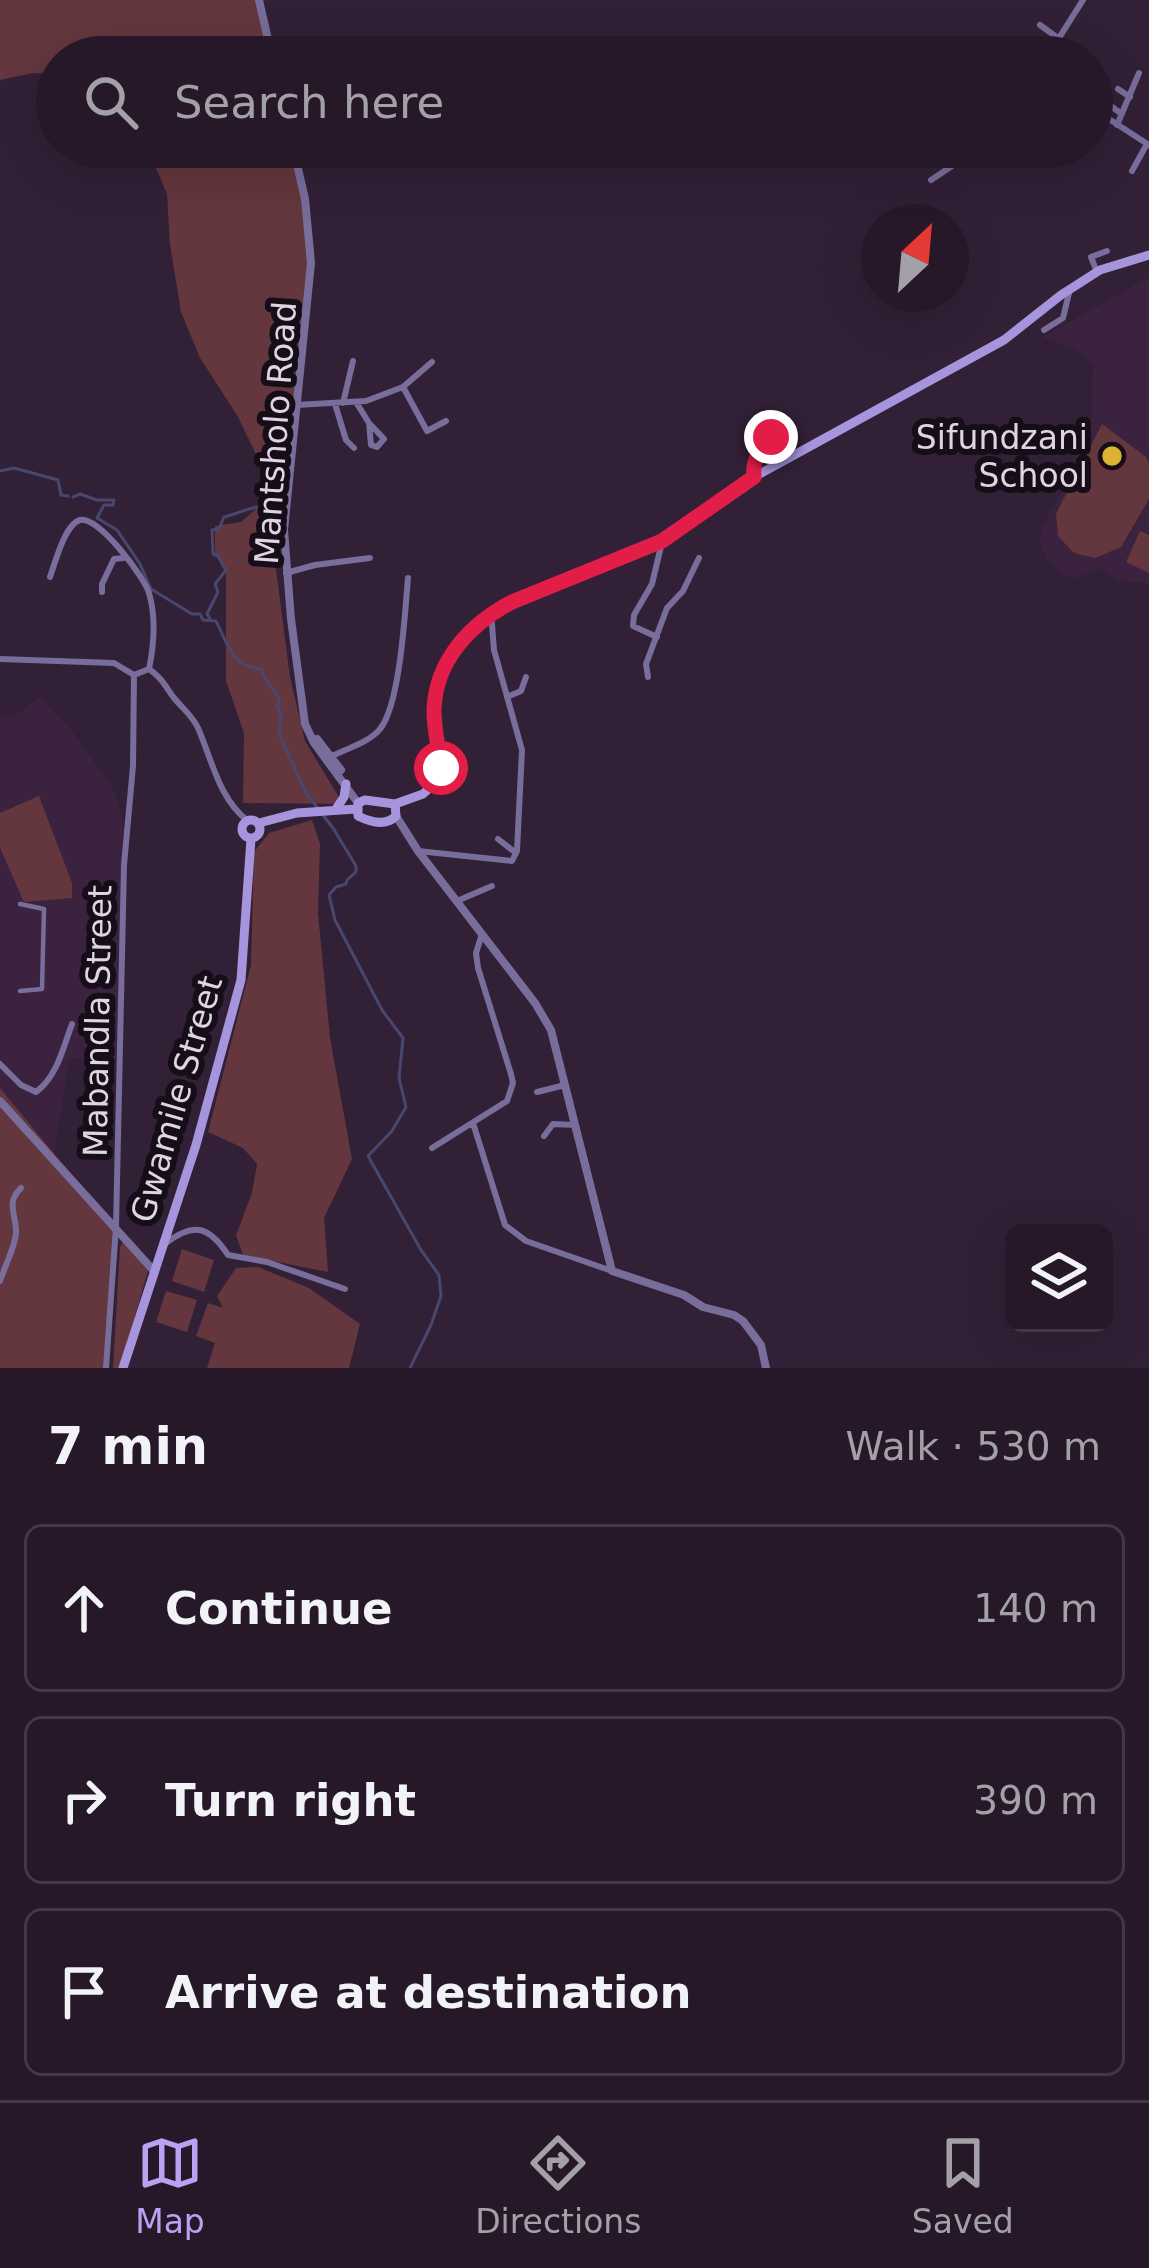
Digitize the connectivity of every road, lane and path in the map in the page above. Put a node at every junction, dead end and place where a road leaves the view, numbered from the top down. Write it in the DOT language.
graph roads {
  1 [pos="259,0"];
  2 [pos="1068,0"];
  3 [pos="1080,3"];
  4 [pos="1040,26"];
  5 [pos="267,36"];
  6 [pos="1055,36"];
  7 [pos="1059,36"];
  8 [pos="1138,73"];
  9 [pos="1118,88"];
  10 [pos="1130,97"];
  11 [pos="1113,107"];
  12 [pos="1122,113"];
  13 [pos="1113,123"];
  14 [pos="1117,126"];
  15 [pos="1148,144"];
  16 [pos="298,168"];
  17 [pos="953,168"];
  18 [pos="1132,171"];
  19 [pos="931,180"];
  20 [pos="1107,251"];
  21 [pos="1149,255"];
  22 [pos="1097,272"];
  23 [pos="1070,289"];
  24 [pos="1044,330"];
  25 [pos="352,361"];
  26 [pos="432,362"];
  27 [pos="403,387"];
  28 [pos="356,402"];
  29 [pos="339,404"];
  30 [pos="296,405"];
  31 [pos="446,421"];
  32 [pos="369,423"];
  33 [pos="793,428"];
  34 [pos="354,448"];
  35 [pos="754,477"];
  36 [pos="662,541"];
  37 [pos="370,558"];
  38 [pos="699,558"];
  39 [pos="126,559"];
  40 [pos="286,573"];
  41 [pos="50,577"];
  42 [pos="408,578"];
  43 [pos="102,592"];
  44 [pos="491,612"];
  45 [pos="396,617"];
  46 [pos="403,628"];
  47 [pos="657,637"];
  48 [pos="0,659"];
  49 [pos="149,669"];
  50 [pos="134,675"];
  51 [pos="526,676"];
  52 [pos="648,677"];
  53 [pos="507,698"];
  54 [pos="329,757"];
  55 [pos="346,784"];
  56 [pos="360,804"];
  57 [pos="326,809"];
  58 [pos="395,810"];
  59 [pos="253,822"];
  60 [pos="498,839"];
  61 [pos="418,850"];
  62 [pos="516,853"];
  63 [pos="492,886"];
  64 [pos="457,901"];
  65 [pos="20,904"];
  66 [pos="482,934"];
  67 [pos="20,991"];
  68 [pos="72,1024"];
  69 [pos="0,1064"];
  70 [pos="565,1084"];
  71 [pos="537,1092"];
  72 [pos="0,1102"];
  73 [pos="472,1123"];
  74 [pos="575,1125"];
  75 [pos="544,1136"];
  76 [pos="432,1148"];
  77 [pos="21,1188"];
  78 [pos="116,1227"];
  79 [pos="161,1247"];
  80 [pos="153,1270"];
  81 [pos="612,1271"];
  82 [pos="0,1281"];
  83 [pos="345,1289"];
  84 [pos="106,1368"];
  85 [pos="123,1368"];
  86 [pos="766,1368"];
  1 -- 5 [label="street"];
  2 -- 3 [label="street"];
  3 -- 7 [label="street"];
  4 -- 6 [label="street"];
  8 -- 10 [label="street"];
  9 -- 10 [label="street"];
  10 -- 12 [label="street"];
  11 -- 12 [label="street"];
  12 -- 14 [label="street"];
  13 -- 14 [label="street"];
  14 -- 15 [label="street"];
  15 -- 18 [label="street"];
  16 -- 30 [label="street, Mantsholo Road"];
  17 -- 19 [label="street"];
  20 -- 22 [label="street"];
  21 -- 22 [label="main road"];
  22 -- 23 [label="main road"];
  23 -- 24 [label="street"];
  23 -- 35 [label="main road"];
  25 -- 29 [label="street"];
  26 -- 27 [label="street"];
  27 -- 28 [label="street"];
  27 -- 31 [label="street"];
  28 -- 29 [label="street"];
  28 -- 32 [label="street"];
  29 -- 30 [label="street"];
  29 -- 34 [label="street"];
  30 -- 40 [label="street, Mantsholo Road"];
  33 -- 35 [label="street"];
  35 -- 36 [label="main road"];
  36 -- 44 [label="main road"];
  36 -- 47 [label="street"];
  37 -- 40 [label="street"];
  38 -- 47 [label="street"];
  39 -- 41 [label="street"];
  39 -- 43 [label="street"];
  39 -- 49 [label="street"];
  40 -- 54 [label="street, Mantsholo Road"];
  42 -- 46 [label="street"];
  44 -- 53 [label="street"];
  44 -- 58 [label="main road"];
  45 -- 46 [label="street"];
  46 -- 54 [label="street"];
  47 -- 52 [label="street"];
  48 -- 50 [label="street"];
  49 -- 50 [label="street"];
  49 -- 59 [label="street"];
  50 -- 78 [label="street, Mabandla Street"];
  51 -- 53 [label="street"];
  53 -- 62 [label="street"];
  54 -- 55 [label="street, Mantsholo Road"];
  54 -- 56 [label="street, Mantsholo Road"];
  55 -- 56 [label="street, Mantsholo Road"];
  55 -- 57 [label="main road"];
  56 -- 57 [label="main road"];
  56 -- 58 [label="main road"];
  56 -- 58 [label="main road"];
  57 -- 59 [label="main road"];
  58 -- 61 [label="street"];
  59 -- 79 [label="main road, Gwamile Street"];
  60 -- 62 [label="street"];
  61 -- 62 [label="street"];
  61 -- 64 [label="street"];
  63 -- 64 [label="street"];
  64 -- 66 [label="street"];
  65 -- 67 [label="street"];
  66 -- 70 [label="street"];
  66 -- 73 [label="street"];
  68 -- 69 [label="street"];
  70 -- 71 [label="street"];
  70 -- 74 [label="street"];
  72 -- 78 [label="street"];
  73 -- 76 [label="street"];
  73 -- 81 [label="street"];
  74 -- 75 [label="street"];
  74 -- 81 [label="street"];
  77 -- 82 [label="street"];
  78 -- 80 [label="street"];
  78 -- 84 [label="street, Mabandla Street"];
  79 -- 80 [label="main road, Gwamile Street"];
  79 -- 83 [label="street"];
  80 -- 85 [label="main road, Gwamile Street"];
  81 -- 86 [label="street"];
}
